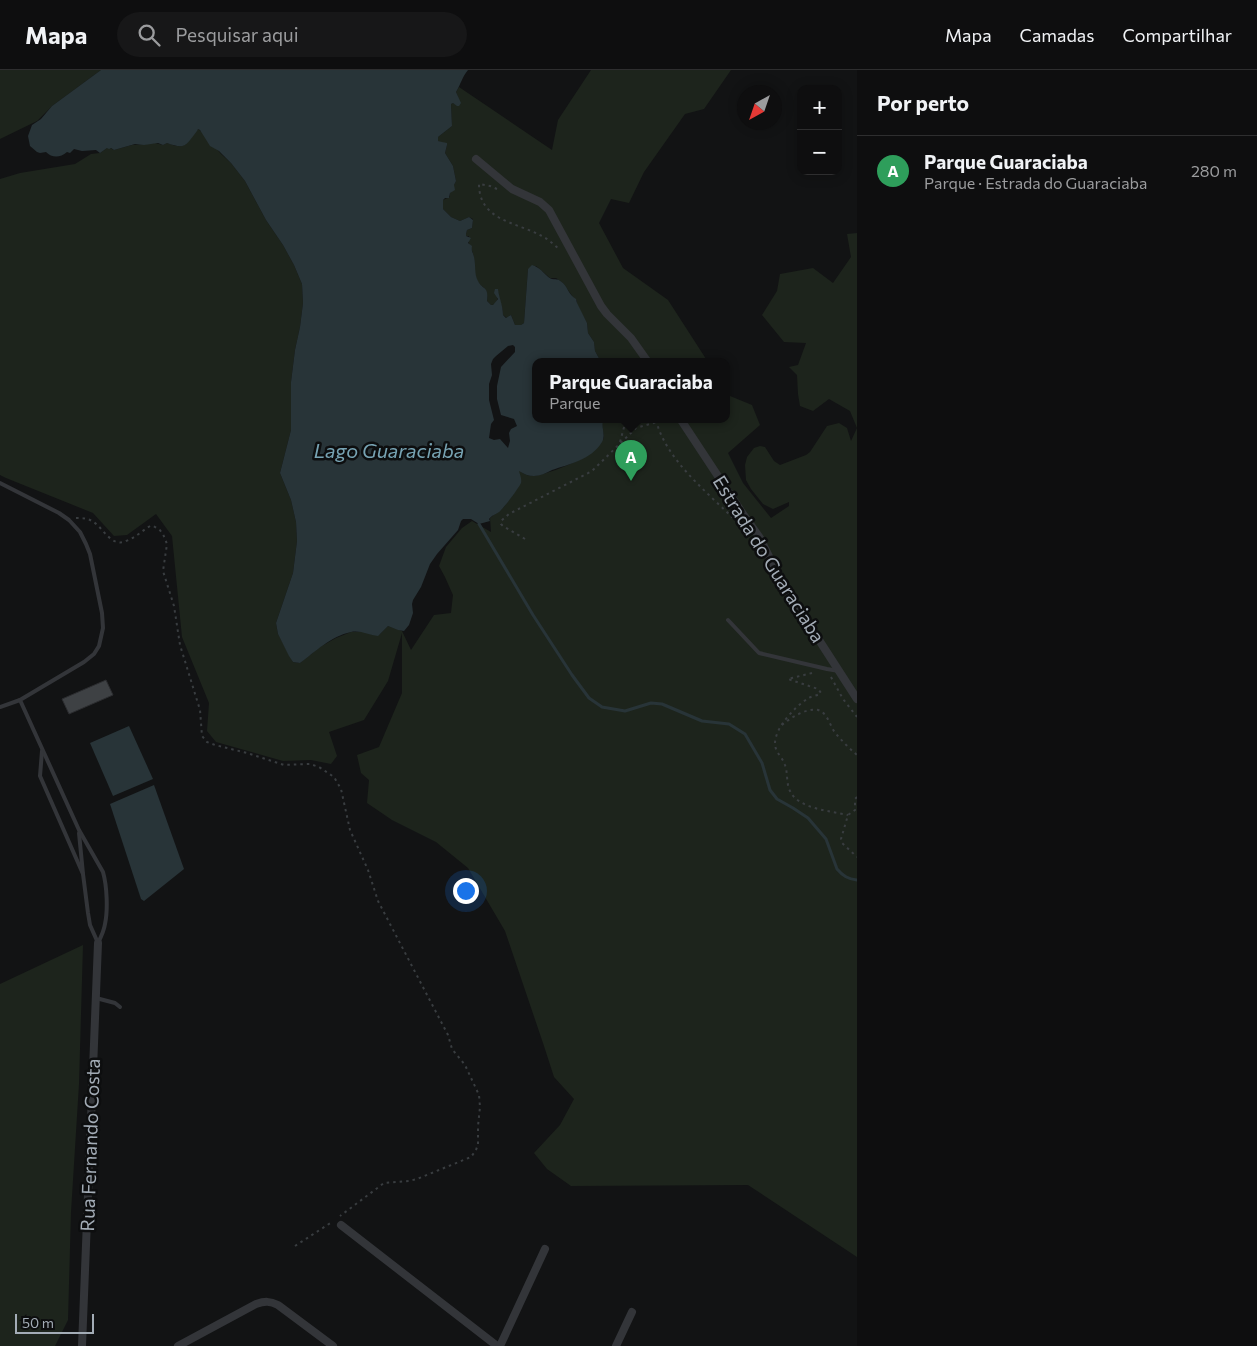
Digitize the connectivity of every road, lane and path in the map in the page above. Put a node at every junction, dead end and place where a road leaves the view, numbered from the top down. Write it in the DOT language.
graph roads {
  1 [pos="476,159"];
  2 [pos="503,192"];
  3 [pos="562,252"];
  4 [pos="645,358"];
  5 [pos="625,423"];
  6 [pos="650,423"];
  7 [pos="657,423"];
  8 [pos="683,423"];
  9 [pos="619,445"];
  10 [pos="0,483"];
  11 [pos="69,520"];
  12 [pos="736,521"];
  13 [pos="526,540"];
  14 [pos="728,620"];
  15 [pos="816,667"];
  16 [pos="827,669"];
  17 [pos="839,671"];
  18 [pos="857,699"];
  19 [pos="20,700"];
  20 [pos="0,707"];
  21 [pos="857,717"];
  22 [pos="781,726"];
  23 [pos="42,749"];
  24 [pos="857,755"];
  25 [pos="857,797"];
  26 [pos="848,815"];
  27 [pos="79,830"];
  28 [pos="857,857"];
  29 [pos="83,874"];
  30 [pos="98,943"];
  31 [pos="96,998"];
  32 [pos="120,1007"];
  33 [pos="340,1221"];
  34 [pos="332,1222"];
  35 [pos="296,1246"];
  36 [pos="545,1249"];
  37 [pos="632,1312"];
  38 [pos="82,1346"];
  39 [pos="178,1346"];
  40 [pos="333,1346"];
  41 [pos="498,1346"];
  42 [pos="616,1346"];
  1 -- 4 [label="street"];
  2 -- 3 [label="path"];
  5 -- 9 [label="path"];
  6 -- 9 [label="path"];
  7 -- 12 [label="path"];
  8 -- 17 [label="street, Estrada do Guaraciaba"];
  9 -- 13 [label="path"];
  10 -- 11 [label="lane"];
  11 -- 19 [label="lane"];
  11 -- 33 [label="path"];
  14 -- 15 [label="lane"];
  15 -- 16 [label="lane"];
  15 -- 22 [label="path"];
  16 -- 17 [label="lane"];
  16 -- 21 [label="path"];
  17 -- 18 [label="street, Estrada do Guaraciaba"];
  19 -- 20 [label="lane"];
  19 -- 23 [label="lane"];
  22 -- 24 [label="path"];
  22 -- 26 [label="path"];
  23 -- 27 [label="lane"];
  23 -- 29 [label="lane"];
  25 -- 26 [label="path"];
  26 -- 28 [label="path"];
  27 -- 29 [label="lane"];
  27 -- 30 [label="lane"];
  29 -- 30 [label="lane"];
  30 -- 31 [label="street, Rua Fernando Costa"];
  31 -- 32 [label="lane"];
  31 -- 38 [label="street, Rua Fernando Costa"];
  33 -- 41 [label="street"];
  34 -- 35 [label="path"];
  36 -- 41 [label="street"];
  37 -- 42 [label="street"];
  39 -- 40 [label="street"];
}
